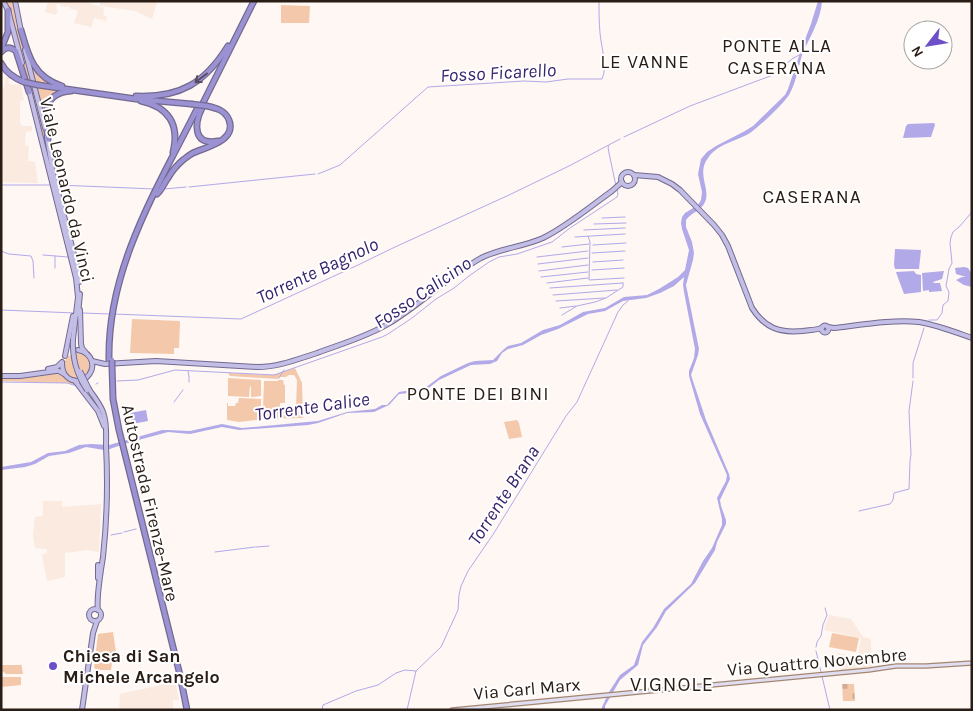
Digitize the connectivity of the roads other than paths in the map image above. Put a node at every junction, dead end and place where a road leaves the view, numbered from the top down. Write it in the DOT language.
graph roads {
  1 [pos="4,1"];
  2 [pos="15,1"];
  3 [pos="252,1"];
  4 [pos="8,10"];
  5 [pos="21,30"];
  6 [pos="228,46"];
  7 [pos="1,50"];
  8 [pos="1,63"];
  9 [pos="80,90"];
  10 [pos="29,92"];
  11 [pos="120,96"];
  12 [pos="202,105"];
  13 [pos="226,137"];
  14 [pos="48,139"];
  15 [pos="164,174"];
  16 [pos="634,175"];
  17 [pos="643,177"];
  18 [pos="635,180"];
  19 [pos="623,183"];
  20 [pos="157,194"];
  21 [pos="78,305"];
  22 [pos="115,306"];
  23 [pos="77,317"];
  24 [pos="972,338"];
  25 [pos="78,350"];
  26 [pos="71,352"];
  27 [pos="86,353"];
  28 [pos="65,356"];
  29 [pos="92,361"];
  30 [pos="62,362"];
  31 [pos="109,363"];
  32 [pos="92,370"];
  33 [pos="1,374"];
  34 [pos="64,374"];
  35 [pos="86,378"];
  36 [pos="88,390"];
  37 [pos="104,409"];
  38 [pos="105,416"];
  39 [pos="104,426"];
  40 [pos="106,441"];
  41 [pos="98,565"];
  42 [pos="99,589"];
  43 [pos="97,598"];
  44 [pos="93,609"];
  45 [pos="98,610"];
  46 [pos="94,621"];
  47 [pos="972,663"];
  48 [pos="605,696"];
  49 [pos="83,710"];
  50 [pos="186,710"];
  51 [pos="452,710"];
  1 -- 4 [label="main road, Viale Leonardo da Vinci"];
  2 -- 5 [label="main road, Viale Leonardo da Vinci"];
  3 -- 6 [label="highway, Autostrada Firenze-Mare"];
  3 -- 12 [label="highway, Autostrada Firenze-Mare"];
  4 -- 7 [label="highway"];
  4 -- 10 [label="main road, Viale Leonardo da Vinci"];
  5 -- 9 [label="highway"];
  5 -- 14 [label="main road, Viale Leonardo da Vinci"];
  6 -- 11 [label="highway, one-way"];
  6 -- 12 [label="highway, Autostrada Firenze-Mare"];
  7 -- 10 [label="highway"];
  8 -- 9 [label="highway, bridge"];
  9 -- 11 [label="highway"];
  9 -- 14 [label="highway"];
  10 -- 21 [label="main road, Viale Leonardo da Vinci"];
  11 -- 12 [label="highway, bridge"];
  11 -- 15 [label="highway"];
  12 -- 13 [label="highway"];
  12 -- 13 [label="highway"];
  12 -- 15 [label="highway, Autostrada Firenze-Mare"];
  12 -- 20 [label="highway, Autostrada Firenze-Mare"];
  13 -- 20 [label="highway"];
  14 -- 21 [label="main road, Viale Leonardo da Vinci"];
  15 -- 22 [label="highway, Autostrada Firenze-Mare"];
  16 -- 17 [label="main road"];
  16 -- 18 [label="main road"];
  16 -- 19 [label="main road"];
  17 -- 18 [label="main road"];
  17 -- 24 [label="main road"];
  18 -- 19 [label="main road"];
  19 -- 31 [label="main road"];
  20 -- 22 [label="highway, Autostrada Firenze-Mare"];
  21 -- 23 [label="main road"];
  21 -- 23 [label="main road"];
  22 -- 31 [label="highway, Autostrada Firenze-Mare"];
  23 -- 27 [label="main road"];
  23 -- 28 [label="main road"];
  23 -- 36 [label="main road, bridge"];
  25 -- 27 [label="main road"];
  26 -- 28 [label="main road"];
  27 -- 29 [label="main road"];
  28 -- 30 [label="main road"];
  29 -- 31 [label="main road"];
  29 -- 32 [label="main road"];
  30 -- 33 [label="main road"];
  30 -- 34 [label="main road"];
  31 -- 32 [label="main road"];
  31 -- 50 [label="highway, Autostrada Firenze-Mare"];
  32 -- 35 [label="main road"];
  33 -- 34 [label="main road"];
  34 -- 39 [label="main road"];
  36 -- 38 [label="main road"];
  36 -- 39 [label="main road"];
  37 -- 38 [label="main road"];
  38 -- 40 [label="main road"];
  39 -- 40 [label="main road"];
  40 -- 42 [label="main road"];
  41 -- 43 [label="main road"];
  42 -- 43 [label="main road"];
  42 -- 45 [label="main road"];
  43 -- 44 [label="main road"];
  44 -- 45 [label="main road"];
  44 -- 46 [label="main road"];
  45 -- 46 [label="main road"];
  46 -- 49 [label="main road"];
  47 -- 48 [label="main road, Via Quattro Novembre"];
  48 -- 51 [label="main road, Via Carl Marx"];
}
